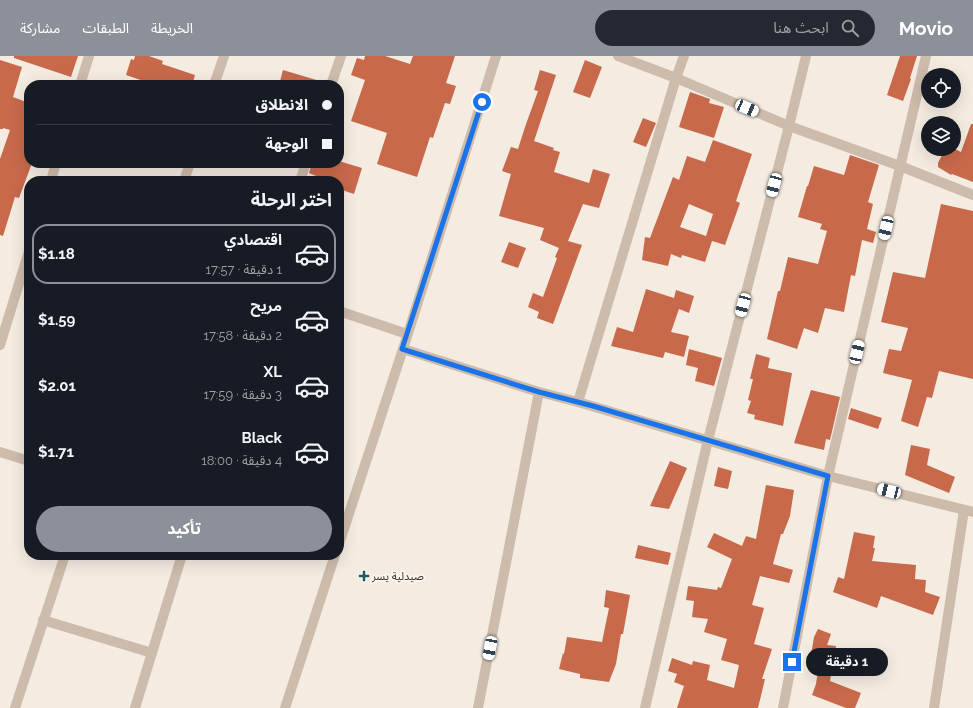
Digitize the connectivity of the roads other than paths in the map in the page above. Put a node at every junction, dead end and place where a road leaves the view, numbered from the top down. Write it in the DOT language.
graph roads {
  1 [pos="89,56"];
  2 [pos="224,56"];
  3 [pos="341,56"];
  4 [pos="496,56"];
  5 [pos="618,56"];
  6 [pos="684,56"];
  7 [pos="806,56"];
  8 [pos="926,56"];
  9 [pos="676,78"];
  10 [pos="82,80"];
  11 [pos="216,80"];
  12 [pos="333,80"];
  13 [pos="789,126"];
  14 [pos="900,166"];
  15 [pos="973,195"];
  16 [pos="24,267"];
  17 [pos="344,313"];
  18 [pos="407,334"];
  19 [pos="0,345"];
  20 [pos="402,349"];
  21 [pos="539,392"];
  22 [pos="578,402"];
  23 [pos="708,440"];
  24 [pos="0,452"];
  25 [pos="24,459"];
  26 [pos="828,476"];
  27 [pos="969,511"];
  28 [pos="344,529"];
  29 [pos="63,560"];
  30 [pos="180,560"];
  31 [pos="333,560"];
  32 [pos="43,620"];
  33 [pos="152,653"];
  34 [pos="14,708"];
  35 [pos="135,708"];
  36 [pos="285,708"];
  37 [pos="478,708"];
  38 [pos="645,708"];
  39 [pos="783,708"];
  40 [pos="934,708"];
  1 -- 10 [label="street"];
  2 -- 11 [label="street"];
  3 -- 12 [label="street"];
  4 -- 18 [label="street"];
  5 -- 9 [label="street"];
  6 -- 9 [label="street"];
  7 -- 13 [label="street"];
  8 -- 14 [label="street"];
  9 -- 13 [label="street"];
  9 -- 22 [label="street"];
  13 -- 14 [label="street"];
  13 -- 23 [label="street"];
  14 -- 15 [label="street"];
  14 -- 26 [label="street"];
  16 -- 19 [label="street"];
  17 -- 18 [label="street"];
  18 -- 20 [label="street"];
  20 -- 21 [label="street"];
  20 -- 28 [label="street"];
  21 -- 22 [label="street"];
  21 -- 37 [label="street"];
  22 -- 23 [label="street"];
  23 -- 26 [label="street"];
  23 -- 38 [label="street"];
  24 -- 25 [label="street"];
  26 -- 27 [label="street"];
  26 -- 39 [label="street"];
  27 -- 40 [label="street"];
  29 -- 32 [label="street"];
  30 -- 33 [label="street"];
  31 -- 36 [label="street"];
  32 -- 33 [label="street"];
  32 -- 34 [label="street"];
  33 -- 35 [label="street"];
}
